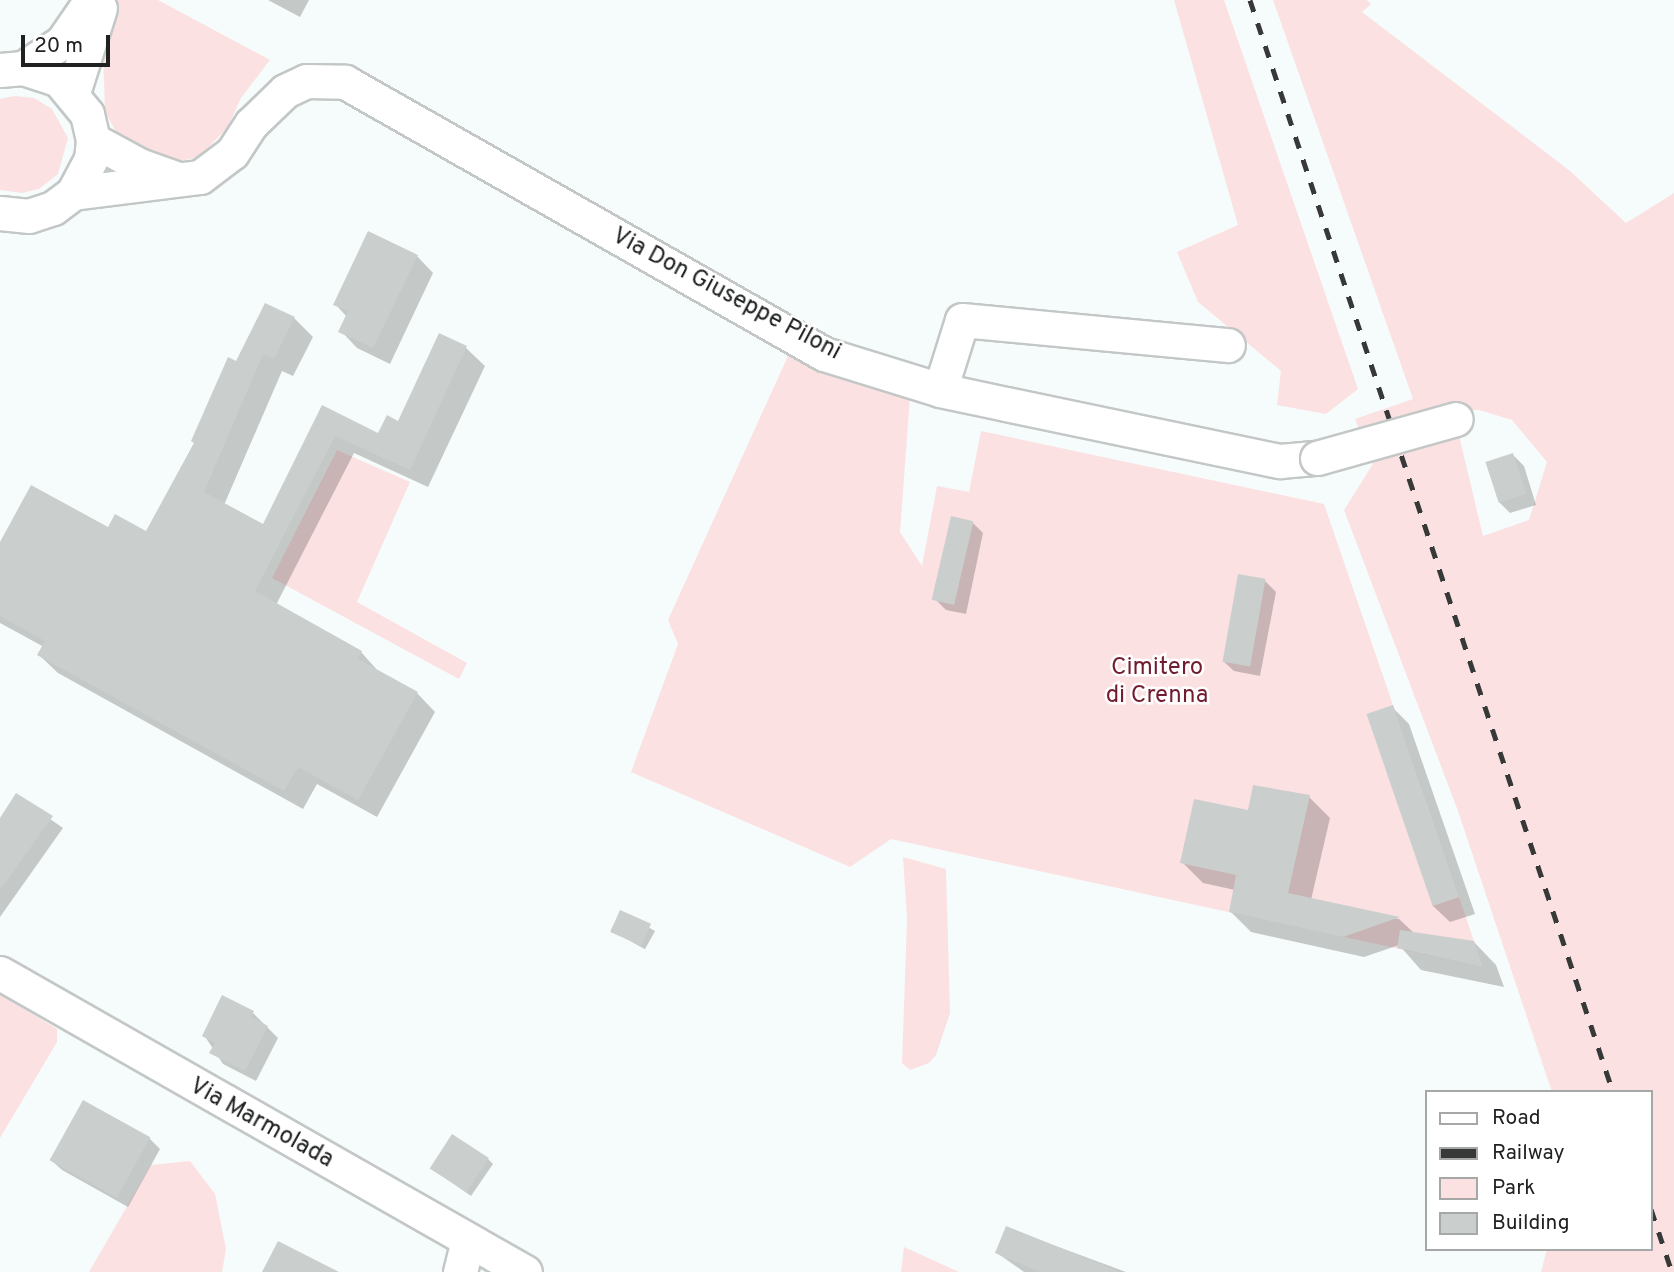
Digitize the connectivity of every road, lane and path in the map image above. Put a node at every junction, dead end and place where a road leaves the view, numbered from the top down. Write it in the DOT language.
graph roads {
  1 [pos="91,0"];
  2 [pos="103,0"];
  3 [pos="12,69"];
  4 [pos="73,93"];
  5 [pos="93,140"];
  6 [pos="184,181"];
  7 [pos="73,193"];
  8 [pos="15,215"];
  9 [pos="0,237"];
  10 [pos="1228,345"];
  11 [pos="940,390"];
  12 [pos="1456,419"];
  13 [pos="0,973"];
  14 [pos="468,1240"];
  15 [pos="460,1272"];
  16 [pos="525,1272"];
  1 -- 3 [label="street"];
  2 -- 4 [label="street"];
  3 -- 4 [label="street"];
  4 -- 5 [label="street"];
  5 -- 6 [label="street"];
  5 -- 7 [label="street"];
  6 -- 7 [label="street, Via Don Giuseppe Piloni"];
  6 -- 11 [label="street, Via Don Giuseppe Piloni"];
  7 -- 8 [label="street"];
  8 -- 9 [label="street"];
  10 -- 11 [label="street"];
  11 -- 12 [label="street, Via Don Giuseppe Piloni, bridge"];
  13 -- 14 [label="street, Via Marmolada"];
  14 -- 15 [label="street"];
  14 -- 16 [label="street, Via Marmolada"];
}
